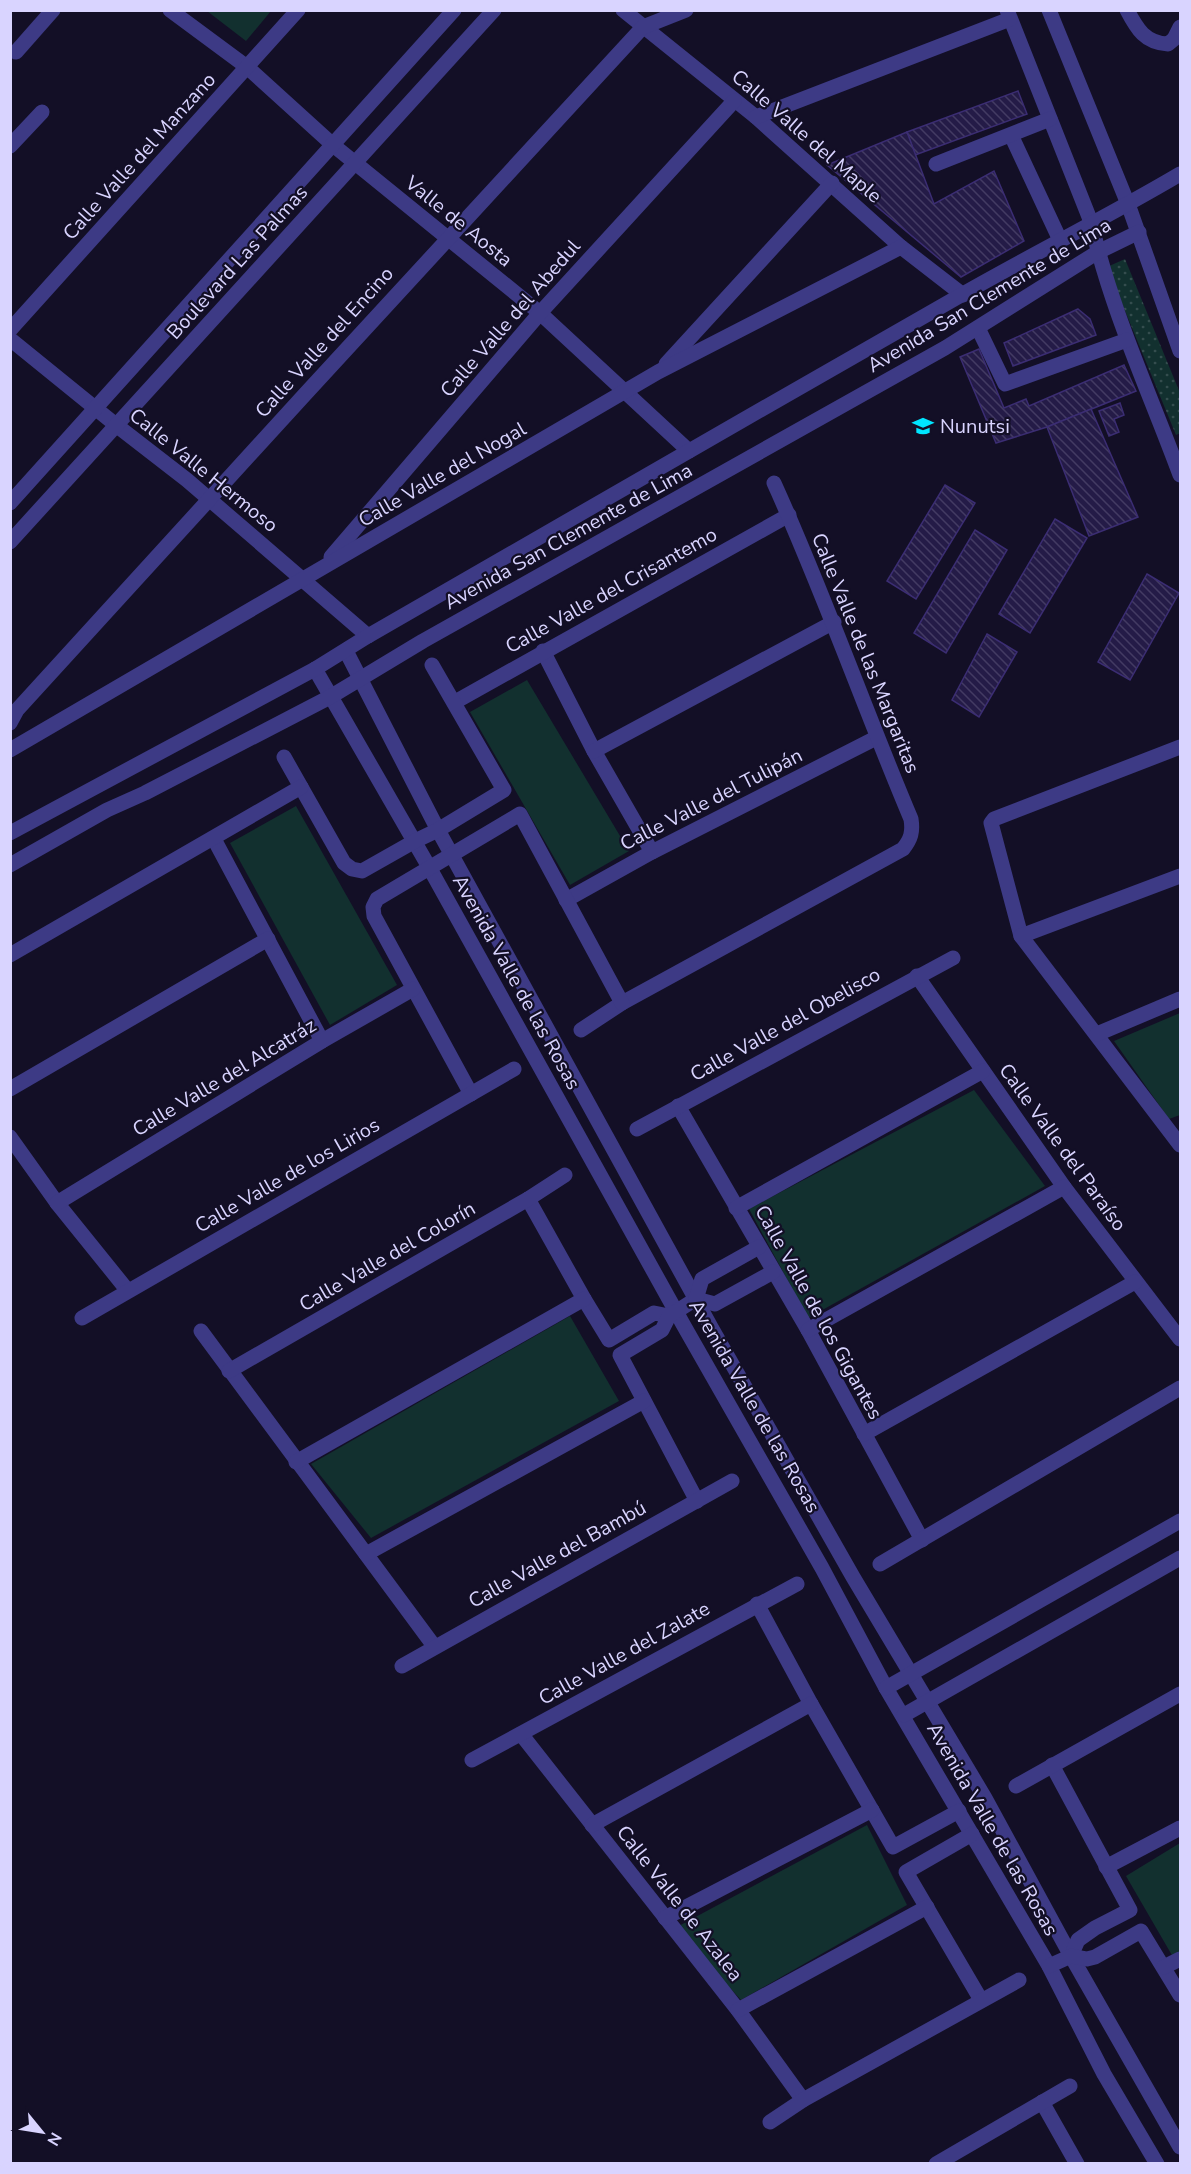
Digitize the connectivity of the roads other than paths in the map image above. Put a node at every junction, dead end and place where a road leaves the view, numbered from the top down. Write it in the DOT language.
graph roads {
  1 [pos="53,10"];
  2 [pos="170,10"];
  3 [pos="298,10"];
  4 [pos="454,10"];
  5 [pos="494,10"];
  6 [pos="623,10"];
  7 [pos="686,10"];
  8 [pos="1049,10"];
  9 [pos="1127,10"];
  10 [pos="1009,15"];
  11 [pos="643,27"];
  12 [pos="1180,27"];
  13 [pos="16,52"];
  14 [pos="247,67"];
  15 [pos="734,101"];
  16 [pos="42,112"];
  17 [pos="756,117"];
  18 [pos="1050,119"];
  19 [pos="1011,135"];
  20 [pos="333,145"];
  21 [pos="10,146"];
  22 [pos="356,163"];
  23 [pos="936,164"];
  24 [pos="1180,174"];
  25 [pos="832,183"];
  26 [pos="1128,204"];
  27 [pos="1091,222"];
  28 [pos="1138,232"];
  29 [pos="446,239"];
  30 [pos="1060,240"];
  31 [pos="901,246"];
  32 [pos="1098,252"];
  33 [pos="963,295"];
  34 [pos="540,314"];
  35 [pos="978,328"];
  36 [pos="10,330"];
  37 [pos="10,339"];
  38 [pos="1127,340"];
  39 [pos="1180,351"];
  40 [pos="658,372"];
  41 [pos="627,392"];
  42 [pos="97,408"];
  43 [pos="116,426"];
  44 [pos="689,452"];
  45 [pos="1177,455"];
  46 [pos="1180,475"];
  47 [pos="774,483"];
  48 [pos="209,498"];
  49 [pos="10,503"];
  50 [pos="789,515"];
  51 [pos="10,542"];
  52 [pos="322,567"];
  53 [pos="303,579"];
  54 [pos="834,622"];
  55 [pos="368,636"];
  56 [pos="346,651"];
  57 [pos="543,651"];
  58 [pos="432,665"];
  59 [pos="315,669"];
  60 [pos="360,680"];
  61 [pos="330,697"];
  62 [pos="455,702"];
  63 [pos="10,723"];
  64 [pos="876,738"];
  65 [pos="1180,747"];
  66 [pos="10,750"];
  67 [pos="594,751"];
  68 [pos="284,757"];
  69 [pos="301,787"];
  70 [pos="438,830"];
  71 [pos="10,833"];
  72 [pos="214,839"];
  73 [pos="415,841"];
  74 [pos="652,852"];
  75 [pos="452,854"];
  76 [pos="10,865"];
  77 [pos="429,867"];
  78 [pos="1180,876"];
  79 [pos="567,900"];
  80 [pos="1021,936"];
  81 [pos="268,939"];
  82 [pos="10,955"];
  83 [pos="954,958"];
  84 [pos="917,976"];
  85 [pos="413,989"];
  86 [pos="1180,999"];
  87 [pos="622,1003"];
  88 [pos="581,1030"];
  89 [pos="1097,1034"];
  90 [pos="322,1041"];
  91 [pos="514,1069"];
  92 [pos="983,1071"];
  93 [pos="10,1089"];
  94 [pos="471,1094"];
  95 [pos="678,1106"];
  96 [pos="1175,1127"];
  97 [pos="637,1129"];
  98 [pos="10,1137"];
  99 [pos="1180,1145"];
  100 [pos="565,1175"];
  101 [pos="1064,1187"];
  102 [pos="528,1199"];
  103 [pos="57,1203"];
  104 [pos="736,1208"];
  105 [pos="759,1247"];
  106 [pos="773,1272"];
  107 [pos="1135,1282"];
  108 [pos="128,1291"];
  109 [pos="584,1299"];
  110 [pos="696,1299"];
  111 [pos="673,1313"];
  112 [pos="82,1318"];
  113 [pos="808,1330"];
  114 [pos="201,1331"];
  115 [pos="1180,1339"];
  116 [pos="229,1371"];
  117 [pos="1180,1388"];
  118 [pos="644,1401"];
  119 [pos="864,1434"];
  120 [pos="297,1462"];
  121 [pos="732,1481"];
  122 [pos="697,1501"];
  123 [pos="1180,1521"];
  124 [pos="922,1540"];
  125 [pos="366,1554"];
  126 [pos="1180,1558"];
  127 [pos="880,1564"];
  128 [pos="797,1584"];
  129 [pos="758,1604"];
  130 [pos="434,1646"];
  131 [pos="402,1666"];
  132 [pos="911,1673"];
  133 [pos="886,1688"];
  134 [pos="1180,1695"];
  135 [pos="928,1701"];
  136 [pos="811,1704"];
  137 [pos="904,1715"];
  138 [pos="521,1734"];
  139 [pos="472,1760"];
  140 [pos="1052,1764"];
  141 [pos="1016,1786"];
  142 [pos="872,1810"];
  143 [pos="959,1811"];
  144 [pos="592,1825"];
  145 [pos="1180,1828"];
  146 [pos="972,1834"];
  147 [pos="1106,1867"];
  148 [pos="927,1907"];
  149 [pos="665,1918"];
  150 [pos="1071,1956"];
  151 [pos="1180,1959"];
  152 [pos="1049,1966"];
  153 [pos="1164,1967"];
  154 [pos="1019,1980"];
  155 [pos="1180,1995"];
  156 [pos="981,2000"];
  157 [pos="738,2010"];
  158 [pos="1070,2086"];
  159 [pos="803,2100"];
  160 [pos="1042,2102"];
  161 [pos="770,2122"];
  162 [pos="1180,2146"];
  163 [pos="936,2163"];
  164 [pos="1077,2163"];
  165 [pos="1157,2163"];
  1 -- 13 [label="street"];
  2 -- 14 [label="street, Valle de Aosta"];
  3 -- 14 [label="street, Calle Valle del Manzano"];
  4 -- 20 [label="street, Boulevard Las Palmas"];
  5 -- 22 [label="street, Boulevard Las Palmas"];
  6 -- 11 [label="street, Calle Valle del Maple"];
  7 -- 11 [label="street, Calle Valle del Encino"];
  8 -- 26 [label="street"];
  9 -- 12 [label="street"];
  10 -- 17 [label="street"];
  10 -- 18 [label="street"];
  11 -- 15 [label="street, Calle Valle del Maple"];
  11 -- 29 [label="street, Calle Valle del Encino"];
  14 -- 20 [label="street, Valle de Aosta"];
  14 -- 36 [label="street, Calle Valle del Manzano"];
  15 -- 17 [label="street, Calle Valle del Maple"];
  15 -- 34 [label="street, Calle Valle del Abedul"];
  16 -- 21 [label="street"];
  17 -- 25 [label="street, Calle Valle del Maple"];
  18 -- 19 [label="street"];
  18 -- 27 [label="street"];
  19 -- 23 [label="street"];
  19 -- 30 [label="street"];
  20 -- 22 [label="street, Valle de Aosta"];
  20 -- 42 [label="street, Boulevard Las Palmas"];
  22 -- 29 [label="street, Valle de Aosta"];
  22 -- 43 [label="street, Boulevard Las Palmas"];
  24 -- 26 [label="street, Avenida San Clemente de Lima"];
  25 -- 31 [label="street, Calle Valle del Maple"];
  25 -- 40 [label="street"];
  26 -- 27 [label="street, Avenida San Clemente de Lima"];
  26 -- 28 [label="street"];
  27 -- 30 [label="street, Avenida San Clemente de Lima"];
  27 -- 32 [label="street"];
  28 -- 32 [label="street, Avenida San Clemente de Lima"];
  28 -- 39 [label="street"];
  29 -- 34 [label="street, Valle de Aosta"];
  29 -- 48 [label="street, Calle Valle del Encino"];
  30 -- 33 [label="street, Avenida San Clemente de Lima"];
  31 -- 33 [label="street, Calle Valle del Maple"];
  31 -- 40 [label="street, Calle Valle del Nogal"];
  32 -- 35 [label="street, Avenida San Clemente de Lima"];
  32 -- 38 [label="street"];
  33 -- 44 [label="street, Avenida San Clemente de Lima"];
  34 -- 41 [label="street, Valle de Aosta"];
  34 -- 52 [label="street, Calle Valle del Abedul"];
  35 -- 38 [label="street"];
  35 -- 60 [label="street, Avenida San Clemente de Lima"];
  37 -- 42 [label="street, Calle Valle Hermoso"];
  38 -- 45 [label="street"];
  40 -- 41 [label="street, Calle Valle del Nogal"];
  41 -- 44 [label="street, Valle de Aosta"];
  41 -- 52 [label="street, Calle Valle del Nogal"];
  42 -- 43 [label="street, Calle Valle Hermoso"];
  42 -- 49 [label="street, Boulevard Las Palmas"];
  43 -- 48 [label="street, Calle Valle Hermoso"];
  43 -- 51 [label="street, Boulevard Las Palmas"];
  44 -- 55 [label="street, Avenida San Clemente de Lima"];
  45 -- 46 [label="street"];
  47 -- 50 [label="street, Calle Valle de las Margaritas"];
  48 -- 53 [label="street, Calle Valle Hermoso"];
  48 -- 63 [label="street, Calle Valle del Encino"];
  50 -- 54 [label="street, Calle Valle de las Margaritas"];
  50 -- 57 [label="street, Calle Valle del Crisantemo"];
  52 -- 53 [label="street, Calle Valle del Nogal"];
  53 -- 55 [label="street, Calle Valle Hermoso"];
  53 -- 66 [label="street, Calle Valle del Nogal"];
  54 -- 64 [label="street, Calle Valle de las Margaritas"];
  54 -- 67 [label="street"];
  55 -- 56 [label="street, Avenida San Clemente de Lima"];
  56 -- 59 [label="street, Avenida San Clemente de Lima"];
  56 -- 60 [label="street, Avenida Valle de las Rosas"];
  57 -- 62 [label="street, Calle Valle del Crisantemo"];
  57 -- 67 [label="street"];
  58 -- 62 [label="street"];
  59 -- 61 [label="street, Avenida Valle de las Rosas"];
  59 -- 71 [label="street, Avenida San Clemente de Lima"];
  60 -- 61 [label="street, Avenida San Clemente de Lima"];
  60 -- 70 [label="street, Avenida Valle de las Rosas"];
  61 -- 73 [label="street, Avenida Valle de las Rosas"];
  61 -- 76 [label="street, Avenida San Clemente de Lima"];
  62 -- 70 [label="street"];
  64 -- 74 [label="street, Calle Valle del Tulipán"];
  64 -- 87 [label="street, Calle Valle de las Margaritas"];
  65 -- 80 [label="street"];
  67 -- 74 [label="street"];
  68 -- 69 [label="street"];
  69 -- 72 [label="street"];
  69 -- 73 [label="street"];
  70 -- 73 [label="street"];
  70 -- 75 [label="street, Avenida Valle de las Rosas"];
  72 -- 81 [label="street"];
  72 -- 82 [label="street"];
  73 -- 77 [label="street, Avenida Valle de las Rosas"];
  74 -- 79 [label="street, Calle Valle del Tulipán"];
  75 -- 77 [label="street"];
  75 -- 79 [label="street"];
  75 -- 110 [label="street, Avenida Valle de las Rosas"];
  77 -- 85 [label="street"];
  77 -- 111 [label="street, Avenida Valle de las Rosas"];
  78 -- 80 [label="street"];
  79 -- 87 [label="street"];
  80 -- 89 [label="street"];
  81 -- 90 [label="street"];
  81 -- 93 [label="street"];
  83 -- 84 [label="street, Calle Valle del Obelisco"];
  84 -- 92 [label="street, Calle Valle del Paraíso"];
  84 -- 95 [label="street, Calle Valle del Obelisco"];
  85 -- 90 [label="street, Calle Valle del Alcatráz"];
  85 -- 94 [label="street"];
  86 -- 89 [label="street"];
  87 -- 88 [label="street"];
  89 -- 96 [label="street"];
  90 -- 103 [label="street, Calle Valle del Alcatráz"];
  91 -- 94 [label="street, Calle Valle de los Lirios"];
  92 -- 101 [label="street, Calle Valle del Paraíso"];
  92 -- 104 [label="street"];
  94 -- 108 [label="street, Calle Valle de los Lirios"];
  95 -- 97 [label="street, Calle Valle del Obelisco"];
  95 -- 104 [label="street, Calle Valle de los Gigantes"];
  96 -- 99 [label="street"];
  98 -- 103 [label="street"];
  100 -- 102 [label="street, Calle Valle del Colorín"];
  101 -- 107 [label="street, Calle Valle del Paraíso"];
  101 -- 113 [label="street"];
  102 -- 109 [label="street"];
  102 -- 116 [label="street, Calle Valle del Colorín"];
  103 -- 108 [label="street"];
  104 -- 105 [label="street, Calle Valle de los Gigantes"];
  105 -- 106 [label="street, Calle Valle de los Gigantes"];
  105 -- 110 [label="street"];
  106 -- 110 [label="street"];
  106 -- 113 [label="street, Calle Valle de los Gigantes"];
  107 -- 115 [label="street, Calle Valle del Paraíso"];
  107 -- 119 [label="street"];
  108 -- 112 [label="street, Calle Valle de los Lirios"];
  109 -- 111 [label="street"];
  109 -- 120 [label="street"];
  110 -- 111 [label="street"];
  110 -- 132 [label="street, Avenida Valle de las Rosas"];
  111 -- 118 [label="street"];
  111 -- 133 [label="street, Avenida Valle de las Rosas"];
  113 -- 119 [label="street, Calle Valle de los Gigantes"];
  114 -- 116 [label="street"];
  116 -- 120 [label="street"];
  117 -- 124 [label="street"];
  118 -- 122 [label="street"];
  118 -- 125 [label="street"];
  119 -- 124 [label="street, Calle Valle de los Gigantes"];
  120 -- 125 [label="street"];
  121 -- 122 [label="street, Calle Valle del Bambú"];
  122 -- 130 [label="street, Calle Valle del Bambú"];
  123 -- 132 [label="street"];
  124 -- 127 [label="street"];
  125 -- 130 [label="street"];
  126 -- 135 [label="street"];
  128 -- 129 [label="street, Calle Valle del Zalate"];
  129 -- 136 [label="street"];
  129 -- 138 [label="street, Calle Valle del Zalate"];
  130 -- 131 [label="street, Calle Valle del Bambú"];
  132 -- 133 [label="street"];
  132 -- 135 [label="street, Avenida Valle de las Rosas"];
  133 -- 137 [label="street, Avenida Valle de las Rosas"];
  134 -- 140 [label="street"];
  135 -- 137 [label="street"];
  135 -- 150 [label="street, Avenida Valle de las Rosas"];
  136 -- 142 [label="street"];
  136 -- 144 [label="street"];
  137 -- 143 [label="street, Avenida Valle de las Rosas"];
  138 -- 139 [label="street, Calle Valle del Zalate"];
  138 -- 144 [label="street, Calle Valle de Azalea"];
  140 -- 141 [label="street"];
  140 -- 147 [label="street"];
  142 -- 143 [label="street"];
  142 -- 149 [label="street"];
  143 -- 146 [label="street, Avenida Valle de las Rosas"];
  144 -- 149 [label="street, Calle Valle de Azalea"];
  145 -- 147 [label="street"];
  146 -- 148 [label="street"];
  146 -- 152 [label="street, Avenida Valle de las Rosas"];
  147 -- 150 [label="street"];
  148 -- 156 [label="street"];
  148 -- 157 [label="street"];
  149 -- 157 [label="street, Calle Valle de Azalea"];
  150 -- 152 [label="street"];
  150 -- 153 [label="street"];
  150 -- 162 [label="street, Avenida Valle de las Rosas"];
  151 -- 153 [label="street"];
  152 -- 165 [label="street, Avenida Valle de las Rosas"];
  153 -- 155 [label="street"];
  154 -- 156 [label="street"];
  156 -- 159 [label="street"];
  157 -- 159 [label="street, Calle Valle de Azalea"];
  158 -- 160 [label="street"];
  159 -- 161 [label="street"];
  160 -- 163 [label="street"];
  160 -- 164 [label="street"];
}
